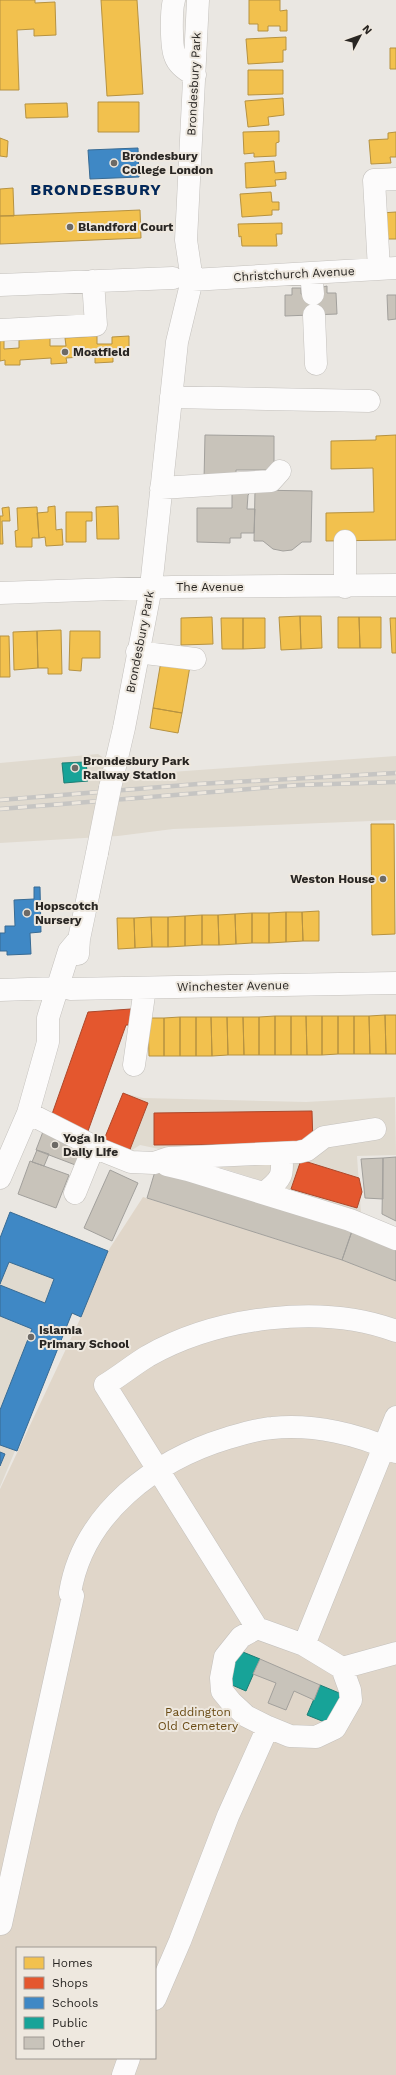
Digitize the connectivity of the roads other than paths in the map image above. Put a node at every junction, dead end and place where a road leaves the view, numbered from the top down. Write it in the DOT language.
graph roads {
  1 [pos="174,0"];
  2 [pos="198,0"];
  3 [pos="195,75"];
  4 [pos="396,179"];
  5 [pos="388,268"];
  6 [pos="182,279"];
  7 [pos="93,282"];
  8 [pos="0,285"];
  9 [pos="313,294"];
  10 [pos="0,330"];
  11 [pos="316,364"];
  12 [pos="171,397"];
  13 [pos="369,402"];
  14 [pos="280,471"];
  15 [pos="161,488"];
  16 [pos="345,541"];
  17 [pos="396,585"];
  18 [pos="151,587"];
  19 [pos="345,587"];
  20 [pos="0,593"];
  21 [pos="138,652"];
  22 [pos="196,659"];
  23 [pos="396,983"];
  24 [pos="145,988"];
  25 [pos="64,989"];
  26 [pos="0,990"];
  27 [pos="134,1065"];
  28 [pos="28,1113"];
  29 [pos="375,1129"];
  30 [pos="94,1146"];
  31 [pos="281,1153"];
  32 [pos="154,1163"];
  33 [pos="0,1178"];
  34 [pos="75,1193"];
  35 [pos="264,1193"];
  36 [pos="396,1239"];
  37 [pos="396,1331"];
  38 [pos="396,1417"];
  39 [pos="390,1449"];
  40 [pos="158,1470"];
  41 [pos="257,1628"];
  42 [pos="304,1645"];
  43 [pos="396,1653"];
  44 [pos="342,1668"];
  45 [pos="268,1727"];
  46 [pos="1,1924"];
  47 [pos="156,1997"];
  48 [pos="130,2059"];
  49 [pos="123,2075"];
  1 -- 3 [label="street"];
  2 -- 3 [label="street, Brondesbury Park"];
  3 -- 6 [label="street, Brondesbury Park"];
  4 -- 5 [label="street"];
  5 -- 9 [label="street, Christchurch Avenue"];
  6 -- 7 [label="street, Christchurch Avenue"];
  6 -- 9 [label="street, Christchurch Avenue"];
  6 -- 12 [label="street, Brondesbury Park"];
  7 -- 8 [label="street, Christchurch Avenue"];
  7 -- 10 [label="street"];
  9 -- 11 [label="street"];
  12 -- 13 [label="street"];
  12 -- 15 [label="street, Brondesbury Park"];
  14 -- 15 [label="street"];
  15 -- 18 [label="street, Brondesbury Park"];
  16 -- 19 [label="street"];
  17 -- 19 [label="street, The Avenue"];
  18 -- 19 [label="street, The Avenue"];
  18 -- 20 [label="street, The Avenue"];
  18 -- 21 [label="street, Brondesbury Park"];
  21 -- 22 [label="street"];
  21 -- 25 [label="street, Brondesbury Park, bridge"];
  23 -- 24 [label="street, Winchester Avenue"];
  24 -- 25 [label="street, Winchester Avenue"];
  24 -- 27 [label="street"];
  25 -- 26 [label="street, Winchester Avenue"];
  25 -- 28 [label="street, Brondesbury Park"];
  28 -- 30 [label="street"];
  28 -- 33 [label="street, Brondesbury Park"];
  29 -- 31 [label="street"];
  30 -- 32 [label="street"];
  30 -- 34 [label="street"];
  31 -- 32 [label="street"];
  31 -- 35 [label="street"];
  32 -- 35 [label="street"];
  35 -- 36 [label="street"];
  37 -- 40 [label="street"];
  38 -- 39 [label="street"];
  39 -- 40 [label="street"];
  39 -- 42 [label="street"];
  40 -- 41 [label="street"];
  40 -- 46 [label="street"];
  41 -- 42 [label="street"];
  41 -- 45 [label="street"];
  42 -- 44 [label="street"];
  43 -- 44 [label="street"];
  44 -- 45 [label="street"];
  45 -- 47 [label="street"];
  48 -- 49 [label="street"];
}
